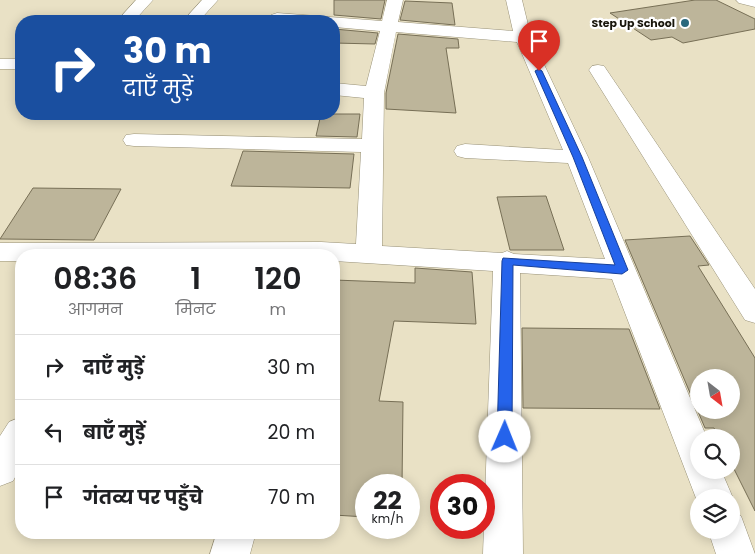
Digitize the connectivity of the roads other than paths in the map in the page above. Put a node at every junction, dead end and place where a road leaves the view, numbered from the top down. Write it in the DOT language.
graph roads {
  1 [pos="145,0"];
  2 [pos="210,0"];
  3 [pos="395,0"];
  4 [pos="514,0"];
  5 [pos="744,0"];
  6 [pos="755,2"];
  7 [pos="131,15"];
  8 [pos="196,15"];
  9 [pos="340,22"];
  10 [pos="389,26"];
  11 [pos="523,37"];
  12 [pos="0,64"];
  13 [pos="15,64"];
  14 [pos="598,70"];
  15 [pos="340,90"];
  16 [pos="374,93"];
  17 [pos="134,140"];
  18 [pos="372,146"];
  19 [pos="466,151"];
  20 [pos="577,157"];
  21 [pos="0,252"];
  22 [pos="15,252"];
  23 [pos="340,253"];
  24 [pos="369,254"];
  25 [pos="507,261"];
  26 [pos="622,270"];
  27 [pos="745,277"];
  28 [pos="755,312"];
  29 [pos="690,438"];
  30 [pos="15,443"];
  31 [pos="0,469"];
  32 [pos="235,539"];
  33 [pos="730,539"];
  34 [pos="230,554"];
  35 [pos="503,554"];
  36 [pos="736,554"];
  1 -- 7 [label="street"];
  2 -- 8 [label="street"];
  3 -- 10 [label="street"];
  4 -- 11 [label="street"];
  5 -- 6 [label="street"];
  9 -- 10 [label="street"];
  10 -- 11 [label="street"];
  10 -- 16 [label="street"];
  11 -- 20 [label="street"];
  12 -- 13 [label="street"];
  14 -- 27 [label="street"];
  15 -- 16 [label="street"];
  16 -- 18 [label="street"];
  17 -- 18 [label="street"];
  18 -- 24 [label="street"];
  19 -- 20 [label="street"];
  20 -- 26 [label="street"];
  21 -- 22 [label="street"];
  23 -- 24 [label="street"];
  24 -- 25 [label="street"];
  25 -- 26 [label="street"];
  25 -- 35 [label="street"];
  26 -- 29 [label="street"];
  27 -- 28 [label="street"];
  30 -- 31 [label="street"];
  32 -- 34 [label="street"];
  33 -- 36 [label="street"];
}
